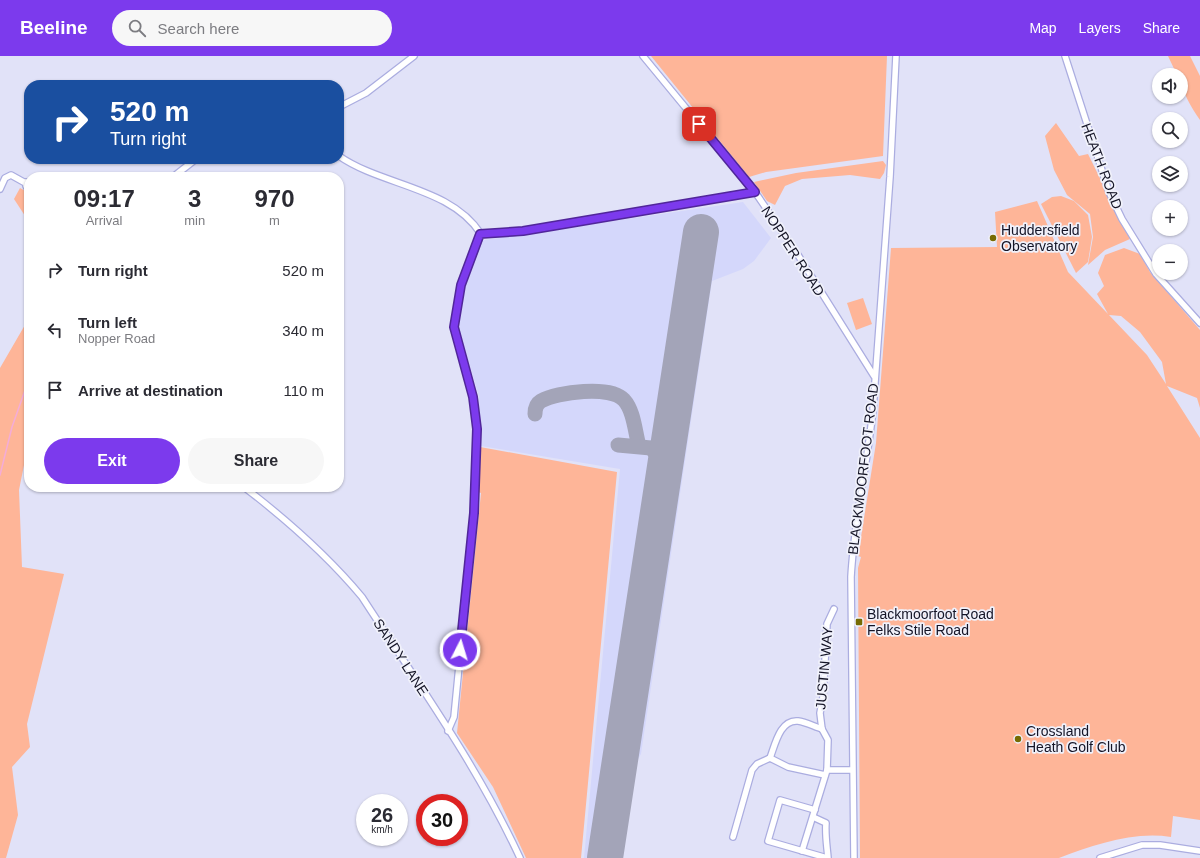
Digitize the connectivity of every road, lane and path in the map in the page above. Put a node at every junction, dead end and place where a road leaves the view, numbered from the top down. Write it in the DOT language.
graph roads {
  1 [pos="414,56"];
  2 [pos="643,56"];
  3 [pos="896,56"];
  4 [pos="1065,56"];
  5 [pos="344,104"];
  6 [pos="344,159"];
  7 [pos="190,164"];
  8 [pos="179,172"];
  9 [pos="24,182"];
  10 [pos="0,189"];
  11 [pos="755,192"];
  12 [pos="480,234"];
  13 [pos="1200,324"];
  14 [pos="874,377"];
  15 [pos="251,492"];
  16 [pos="834,609"];
  17 [pos="822,729"];
  18 [pos="448,731"];
  19 [pos="770,758"];
  20 [pos="852,770"];
  21 [pos="826,772"];
  22 [pos="815,810"];
  23 [pos="812,817"];
  24 [pos="733,837"];
  25 [pos="1200,851"];
  26 [pos="802,852"];
  27 [pos="520,858"];
  28 [pos="827,858"];
  29 [pos="854,858"];
  30 [pos="1100,858"];
  1 -- 5 [label="street"];
  2 -- 11 [label="street, NOPPER ROAD"];
  3 -- 14 [label="street, BLACKMOORFOOT ROAD"];
  4 -- 13 [label="street, HEATH ROAD"];
  6 -- 12 [label="street"];
  7 -- 8 [label="street"];
  9 -- 10 [label="street"];
  11 -- 12 [label="street"];
  11 -- 14 [label="street, NOPPER ROAD"];
  12 -- 18 [label="street"];
  14 -- 20 [label="street, BLACKMOORFOOT ROAD"];
  15 -- 18 [label="street, SANDY LANE"];
  16 -- 17 [label="street, JUSTIN WAY"];
  17 -- 19 [label="street"];
  17 -- 21 [label="street"];
  18 -- 27 [label="street, SANDY LANE"];
  19 -- 21 [label="street"];
  19 -- 24 [label="street"];
  20 -- 21 [label="street"];
  20 -- 29 [label="street, BLACKMOORFOOT ROAD"];
  21 -- 22 [label="street"];
  22 -- 23 [label="street"];
  22 -- 26 [label="street"];
  23 -- 26 [label="street"];
  23 -- 28 [label="street"];
  25 -- 30 [label="street"];
  26 -- 28 [label="street"];
}
